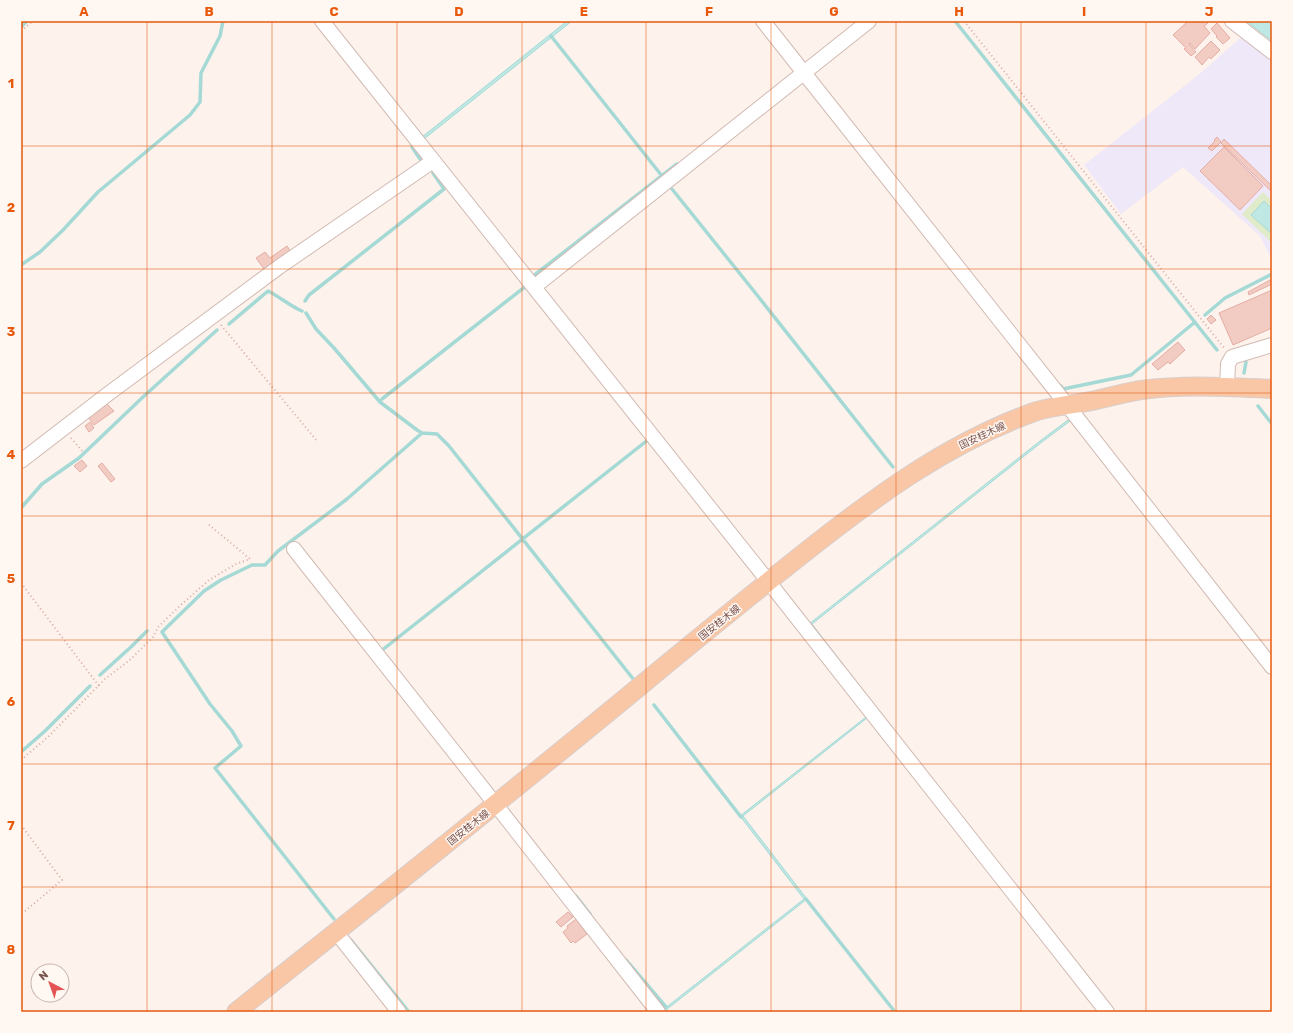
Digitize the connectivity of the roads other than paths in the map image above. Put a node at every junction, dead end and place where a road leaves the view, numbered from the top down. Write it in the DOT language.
graph roads {
  1 [pos="322,21"];
  2 [pos="762,21"];
  3 [pos="868,21"];
  4 [pos="1232,21"];
  5 [pos="1272,52"];
  6 [pos="804,72"];
  7 [pos="433,161"];
  8 [pos="534,287"];
  9 [pos="1272,345"];
  10 [pos="1227,387"];
  11 [pos="1272,389"];
  12 [pos="1067,405"];
  13 [pos="21,461"];
  14 [pos="294,549"];
  15 [pos="768,581"];
  16 [pos="1272,667"];
  17 [pos="496,805"];
  18 [pos="336,932"];
  19 [pos="236,1012"];
  20 [pos="399,1012"];
  21 [pos="658,1012"];
  22 [pos="1107,1012"];
  1 -- 7 [label="street"];
  2 -- 6 [label="street"];
  3 -- 6 [label="street"];
  4 -- 5 [label="street"];
  6 -- 8 [label="street"];
  6 -- 12 [label="street"];
  7 -- 8 [label="street"];
  7 -- 13 [label="street"];
  8 -- 15 [label="street"];
  9 -- 10 [label="street"];
  10 -- 11 [label="main road, 国安桂木線"];
  10 -- 12 [label="main road, 国安桂木線"];
  12 -- 15 [label="main road, 国安桂木線"];
  12 -- 16 [label="street"];
  14 -- 17 [label="street"];
  15 -- 17 [label="main road, 国安桂木線"];
  15 -- 22 [label="street"];
  17 -- 18 [label="main road, 国安桂木線"];
  17 -- 21 [label="street"];
  18 -- 19 [label="main road, 国安桂木線"];
  18 -- 20 [label="street"];
}
